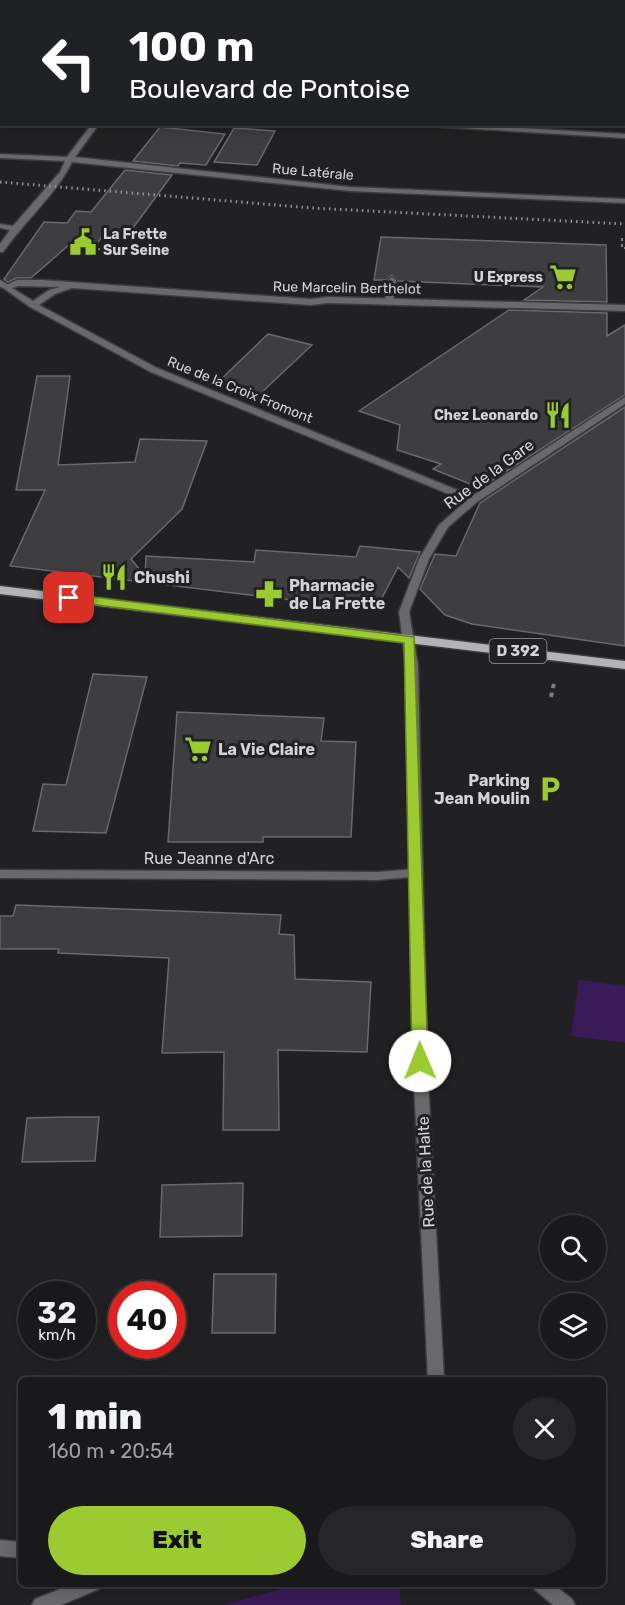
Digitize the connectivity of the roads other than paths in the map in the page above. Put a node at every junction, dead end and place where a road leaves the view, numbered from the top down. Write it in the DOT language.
graph roads {
  1 [pos="95,126"];
  2 [pos="436,126"];
  3 [pos="625,136"];
  4 [pos="0,156"];
  5 [pos="70,159"];
  6 [pos="625,201"];
  7 [pos="0,226"];
  8 [pos="15,229"];
  9 [pos="0,250"];
  10 [pos="392,280"];
  11 [pos="2,286"];
  12 [pos="69,286"];
  13 [pos="389,302"];
  14 [pos="33,305"];
  15 [pos="625,308"];
  16 [pos="625,400"];
  17 [pos="472,500"];
  18 [pos="0,590"];
  19 [pos="410,640"];
  20 [pos="625,665"];
  21 [pos="417,873"];
  22 [pos="0,874"];
  23 [pos="436,1377"];
  24 [pos="0,1548"];
  25 [pos="18,1550"];
  26 [pos="86,1587"];
  27 [pos="544,1587"];
  28 [pos="41,1605"];
  29 [pos="566,1605"];
  1 -- 5 [label="street"];
  2 -- 3 [label="street"];
  4 -- 5 [label="street, Rue Latérale"];
  5 -- 6 [label="street, Rue Latérale"];
  5 -- 8 [label="street"];
  7 -- 8 [label="street"];
  8 -- 9 [label="street"];
  10 -- 13 [label="street"];
  11 -- 12 [label="street, Rue Marcelin Berthelot"];
  11 -- 14 [label="street, Rue de la Croix Fromont"];
  12 -- 13 [label="street, Rue Marcelin Berthelot"];
  12 -- 14 [label="street, Rue Marcelin Berthelot"];
  13 -- 15 [label="street, Rue Marcelin Berthelot"];
  14 -- 17 [label="street, Rue de la Croix Fromont"];
  16 -- 17 [label="street, Rue de la Gare"];
  17 -- 19 [label="street, Rue de la Gare"];
  18 -- 19 [label="main road, D 392"];
  19 -- 20 [label="main road, D 392"];
  19 -- 21 [label="street, Rue de la Halte"];
  21 -- 22 [label="street, Rue Jeanne d'Arc"];
  21 -- 23 [label="street, Rue de la Halte"];
  24 -- 25 [label="street"];
  26 -- 28 [label="street"];
  27 -- 29 [label="street"];
}
